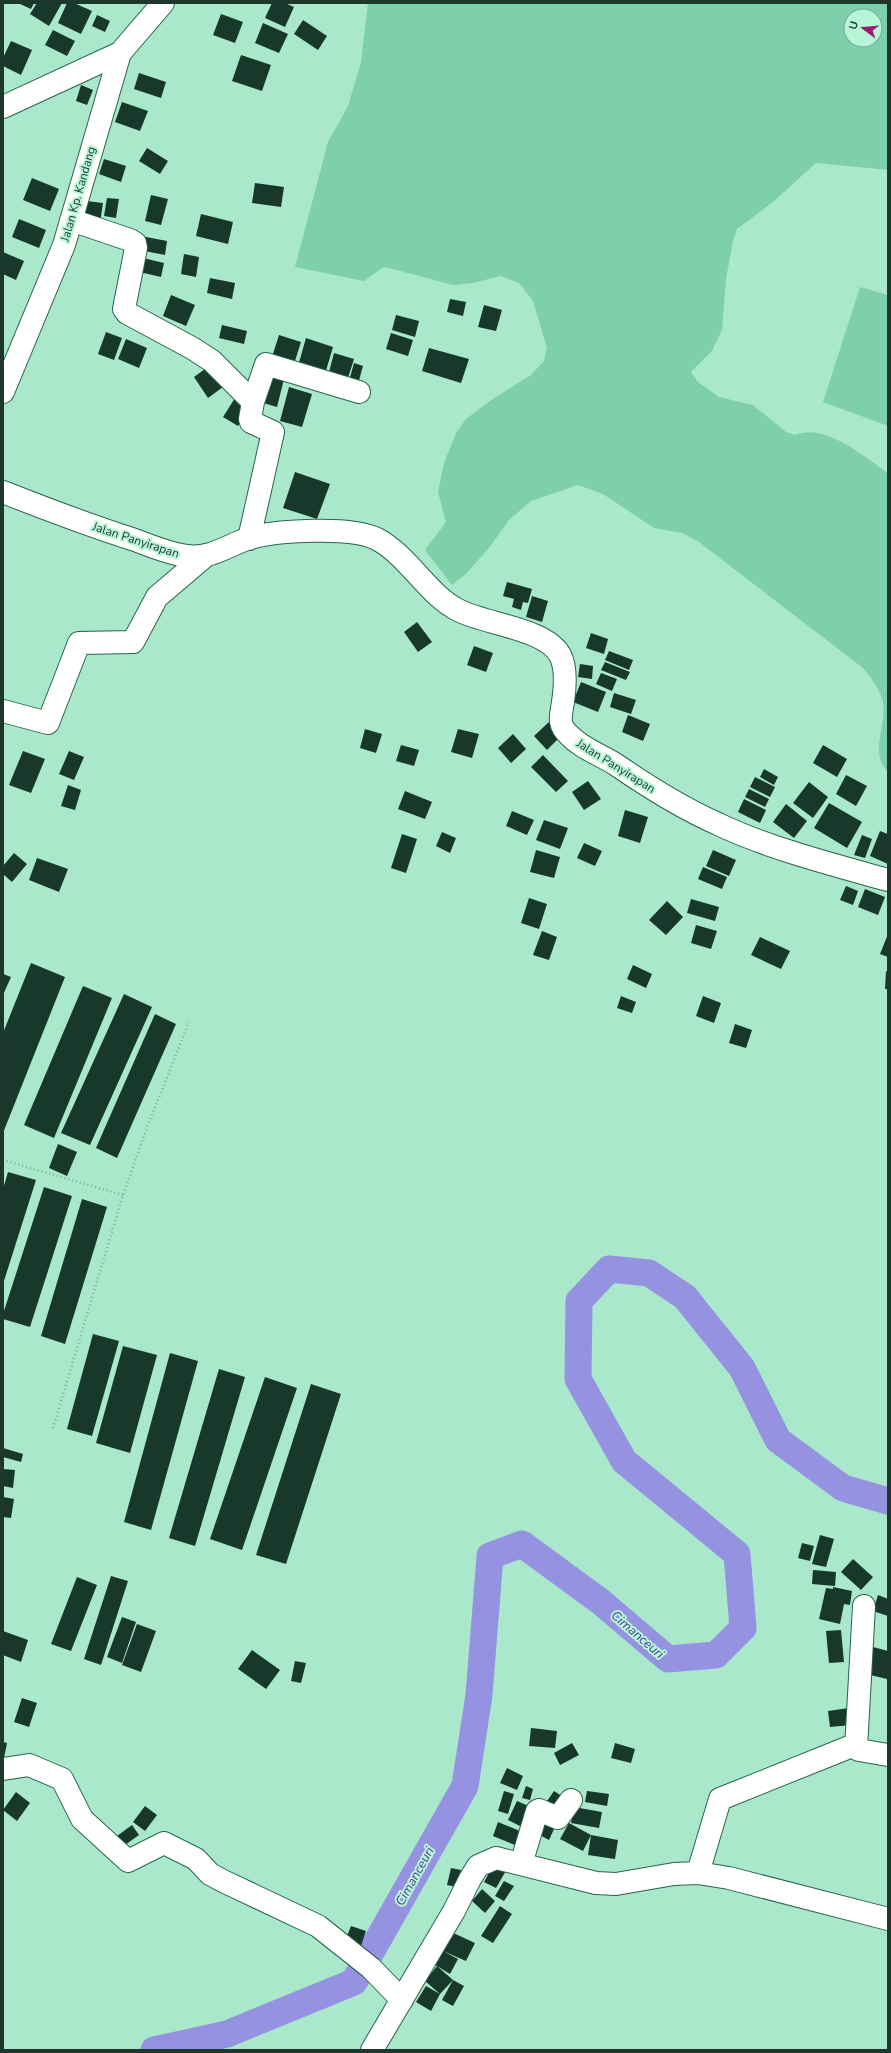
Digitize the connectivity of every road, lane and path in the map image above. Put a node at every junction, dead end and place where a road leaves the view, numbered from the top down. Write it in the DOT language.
graph roads {
  1 [pos="162,3"];
  2 [pos="120,53"];
  3 [pos="9,100"];
  4 [pos="71,220"];
  5 [pos="3,392"];
  6 [pos="359,392"];
  7 [pos="253,402"];
  8 [pos="3,492"];
  9 [pos="249,539"];
  10 [pos="204,557"];
  11 [pos="3,711"];
  12 [pos="888,880"];
  13 [pos="189,1022"];
  14 [pos="3,1160"];
  15 [pos="123,1196"];
  16 [pos="52,1428"];
  17 [pos="864,1606"];
  18 [pos="857,1744"];
  19 [pos="888,1755"];
  20 [pos="3,1769"];
  21 [pos="571,1800"];
  22 [pos="521,1864"];
  23 [pos="698,1873"];
  24 [pos="888,1919"];
  25 [pos="402,2000"];
  26 [pos="372,2050"];
  1 -- 2 [label="street, Jalan Kp. Kandang"];
  2 -- 3 [label="street"];
  2 -- 4 [label="street, Jalan Kp. Kandang"];
  4 -- 5 [label="street, Jalan Kp. Kandang"];
  4 -- 7 [label="street"];
  6 -- 7 [label="street"];
  7 -- 9 [label="street"];
  8 -- 10 [label="street, Jalan Panyirapan"];
  9 -- 10 [label="street, Jalan Panyirapan"];
  9 -- 12 [label="street, Jalan Panyirapan"];
  10 -- 11 [label="street"];
  13 -- 15 [label="path"];
  14 -- 15 [label="path"];
  15 -- 16 [label="path"];
  17 -- 18 [label="street"];
  18 -- 19 [label="street"];
  18 -- 23 [label="street"];
  20 -- 25 [label="street"];
  21 -- 22 [label="street"];
  22 -- 23 [label="street"];
  22 -- 25 [label="street"];
  23 -- 24 [label="street"];
  25 -- 26 [label="street"];
}
